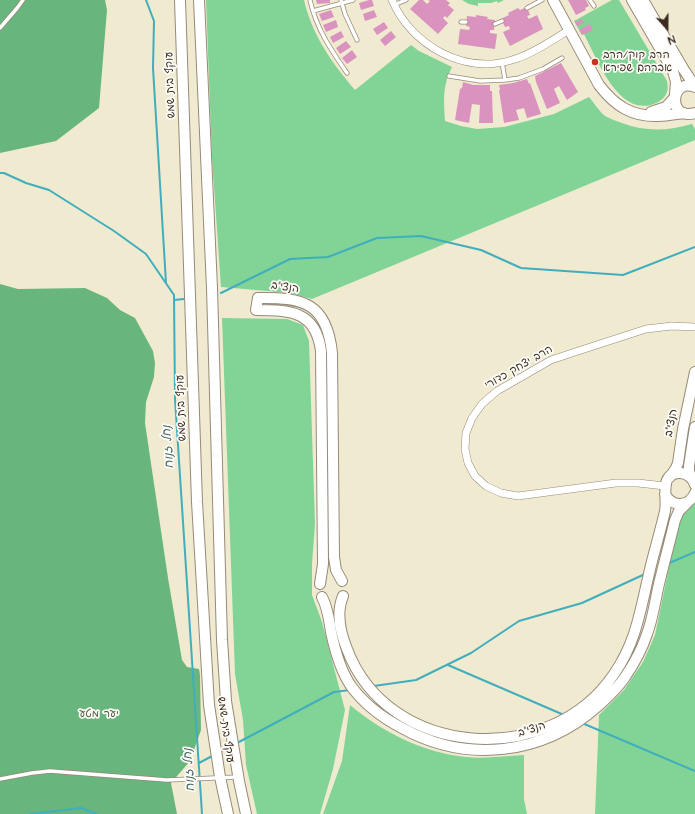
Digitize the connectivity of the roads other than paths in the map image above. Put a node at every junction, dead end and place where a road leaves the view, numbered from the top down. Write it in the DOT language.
graph roads {
  1 [pos="23,0"];
  2 [pos="180,0"];
  3 [pos="199,0"];
  4 [pos="310,0"];
  5 [pos="353,0"];
  6 [pos="406,0"];
  7 [pos="542,0"];
  8 [pos="552,0"];
  9 [pos="590,0"];
  10 [pos="632,0"];
  11 [pos="643,0"];
  12 [pos="342,2"];
  13 [pos="393,2"];
  14 [pos="594,6"];
  15 [pos="527,8"];
  16 [pos="313,11"];
  17 [pos="502,21"];
  18 [pos="461,22"];
  19 [pos="466,22"];
  20 [pos="495,24"];
  21 [pos="0,28"];
  22 [pos="569,30"];
  23 [pos="357,40"];
  24 [pos="562,58"];
  25 [pos="502,62"];
  26 [pos="347,73"];
  27 [pos="449,76"];
  28 [pos="505,80"];
  29 [pos="695,86"];
  30 [pos="675,96"];
  31 [pos="638,113"];
  32 [pos="691,115"];
  33 [pos="695,328"];
  34 [pos="695,372"];
  35 [pos="695,427"];
  36 [pos="694,482"];
  37 [pos="667,486"];
  38 [pos="695,494"];
  39 [pos="688,502"];
  40 [pos="342,581"];
  41 [pos="320,584"];
  42 [pos="343,596"];
  43 [pos="322,597"];
  44 [pos="220,777"];
  45 [pos="238,777"];
  46 [pos="0,779"];
  47 [pos="228,814"];
  48 [pos="246,814"];
  1 -- 21 [label="lane"];
  2 -- 44 [label="street, עוקף בית שמש"];
  3 -- 45 [label="street, עוקף בית שמש"];
  4 -- 16 [label="lane"];
  5 -- 12 [label="lane"];
  6 -- 13 [label="lane"];
  7 -- 15 [label="lane"];
  8 -- 22 [label="street"];
  9 -- 14 [label="lane"];
  10 -- 30 [label="street"];
  11 -- 29 [label="street"];
  12 -- 16 [label="lane"];
  12 -- 23 [label="lane"];
  13 -- 25 [label="street"];
  16 -- 26 [label="lane"];
  17 -- 20 [label="lane"];
  18 -- 19 [label="lane"];
  22 -- 25 [label="street"];
  22 -- 31 [label="street"];
  24 -- 28 [label="lane"];
  25 -- 28 [label="lane"];
  27 -- 28 [label="lane"];
  29 -- 30 [label="street"];
  30 -- 31 [label="street"];
  30 -- 32 [label="street"];
  31 -- 32 [label="street"];
  33 -- 37 [label="street, הרב יצחק כדורי"];
  34 -- 37 [label="street, הנצי\"ב"];
  35 -- 36 [label="street"];
  36 -- 37 [label="street"];
  37 -- 39 [label="street"];
  37 -- 42 [label="street, הנצי\"ב"];
  38 -- 39 [label="street, הנצי\"ב"];
  39 -- 43 [label="street, הנצי\"ב"];
  40 -- 41 [label="street"];
  40 -- 41 [label="street, הנצי\"ב"];
  40 -- 42 [label="street"];
  41 -- 43 [label="street"];
  42 -- 43 [label="street"];
  44 -- 45 [label="lane"];
  44 -- 46 [label="lane"];
  44 -- 47 [label="street, עוקף בית שמש"];
  45 -- 48 [label="street, עוקף בית שמש"];
}
